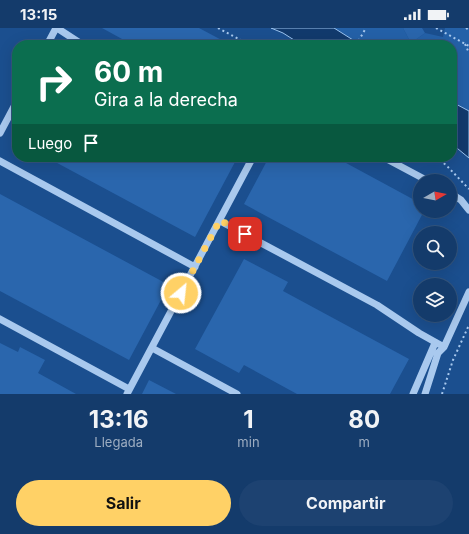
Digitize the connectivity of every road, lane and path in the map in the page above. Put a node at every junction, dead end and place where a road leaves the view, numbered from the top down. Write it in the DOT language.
graph roads {
  1 [pos="56,28"];
  2 [pos="218,28"];
  3 [pos="366,28"];
  4 [pos="436,28"];
  5 [pos="466,28"];
  6 [pos="469,30"];
  7 [pos="50,40"];
  8 [pos="75,40"];
  9 [pos="241,40"];
  10 [pos="359,40"];
  11 [pos="465,43"];
  12 [pos="469,46"];
  13 [pos="469,53"];
  14 [pos="12,110"];
  15 [pos="0,133"];
  16 [pos="0,161"];
  17 [pos="251,162"];
  18 [pos="392,162"];
  19 [pos="442,162"];
  20 [pos="415,174"];
  21 [pos="469,189"];
  22 [pos="457,197"];
  23 [pos="469,210"];
  24 [pos="220,220"];
  25 [pos="195,267"];
  26 [pos="469,292"];
  27 [pos="0,319"];
  28 [pos="469,325"];
  29 [pos="435,342"];
  30 [pos="444,346"];
  31 [pos="152,348"];
  32 [pos="128,392"];
  33 [pos="237,394"];
  34 [pos="413,394"];
  35 [pos="425,394"];
  36 [pos="442,394"];
  1 -- 7 [label="lane"];
  1 -- 8 [label="lane"];
  2 -- 9 [label="path"];
  3 -- 10 [label="path"];
  4 -- 11 [label="path"];
  5 -- 6 [label="path"];
  11 -- 12 [label="path"];
  11 -- 13 [label="path"];
  14 -- 15 [label="lane"];
  16 -- 25 [label="lane"];
  17 -- 24 [label="lane"];
  18 -- 20 [label="lane"];
  19 -- 21 [label="path"];
  22 -- 23 [label="lane"];
  24 -- 25 [label="lane"];
  24 -- 29 [label="lane"];
  25 -- 31 [label="lane"];
  26 -- 30 [label="lane"];
  27 -- 32 [label="lane"];
  28 -- 36 [label="path"];
  29 -- 30 [label="lane"];
  29 -- 34 [label="lane"];
  30 -- 35 [label="lane"];
  31 -- 32 [label="lane"];
  31 -- 33 [label="lane"];
}
